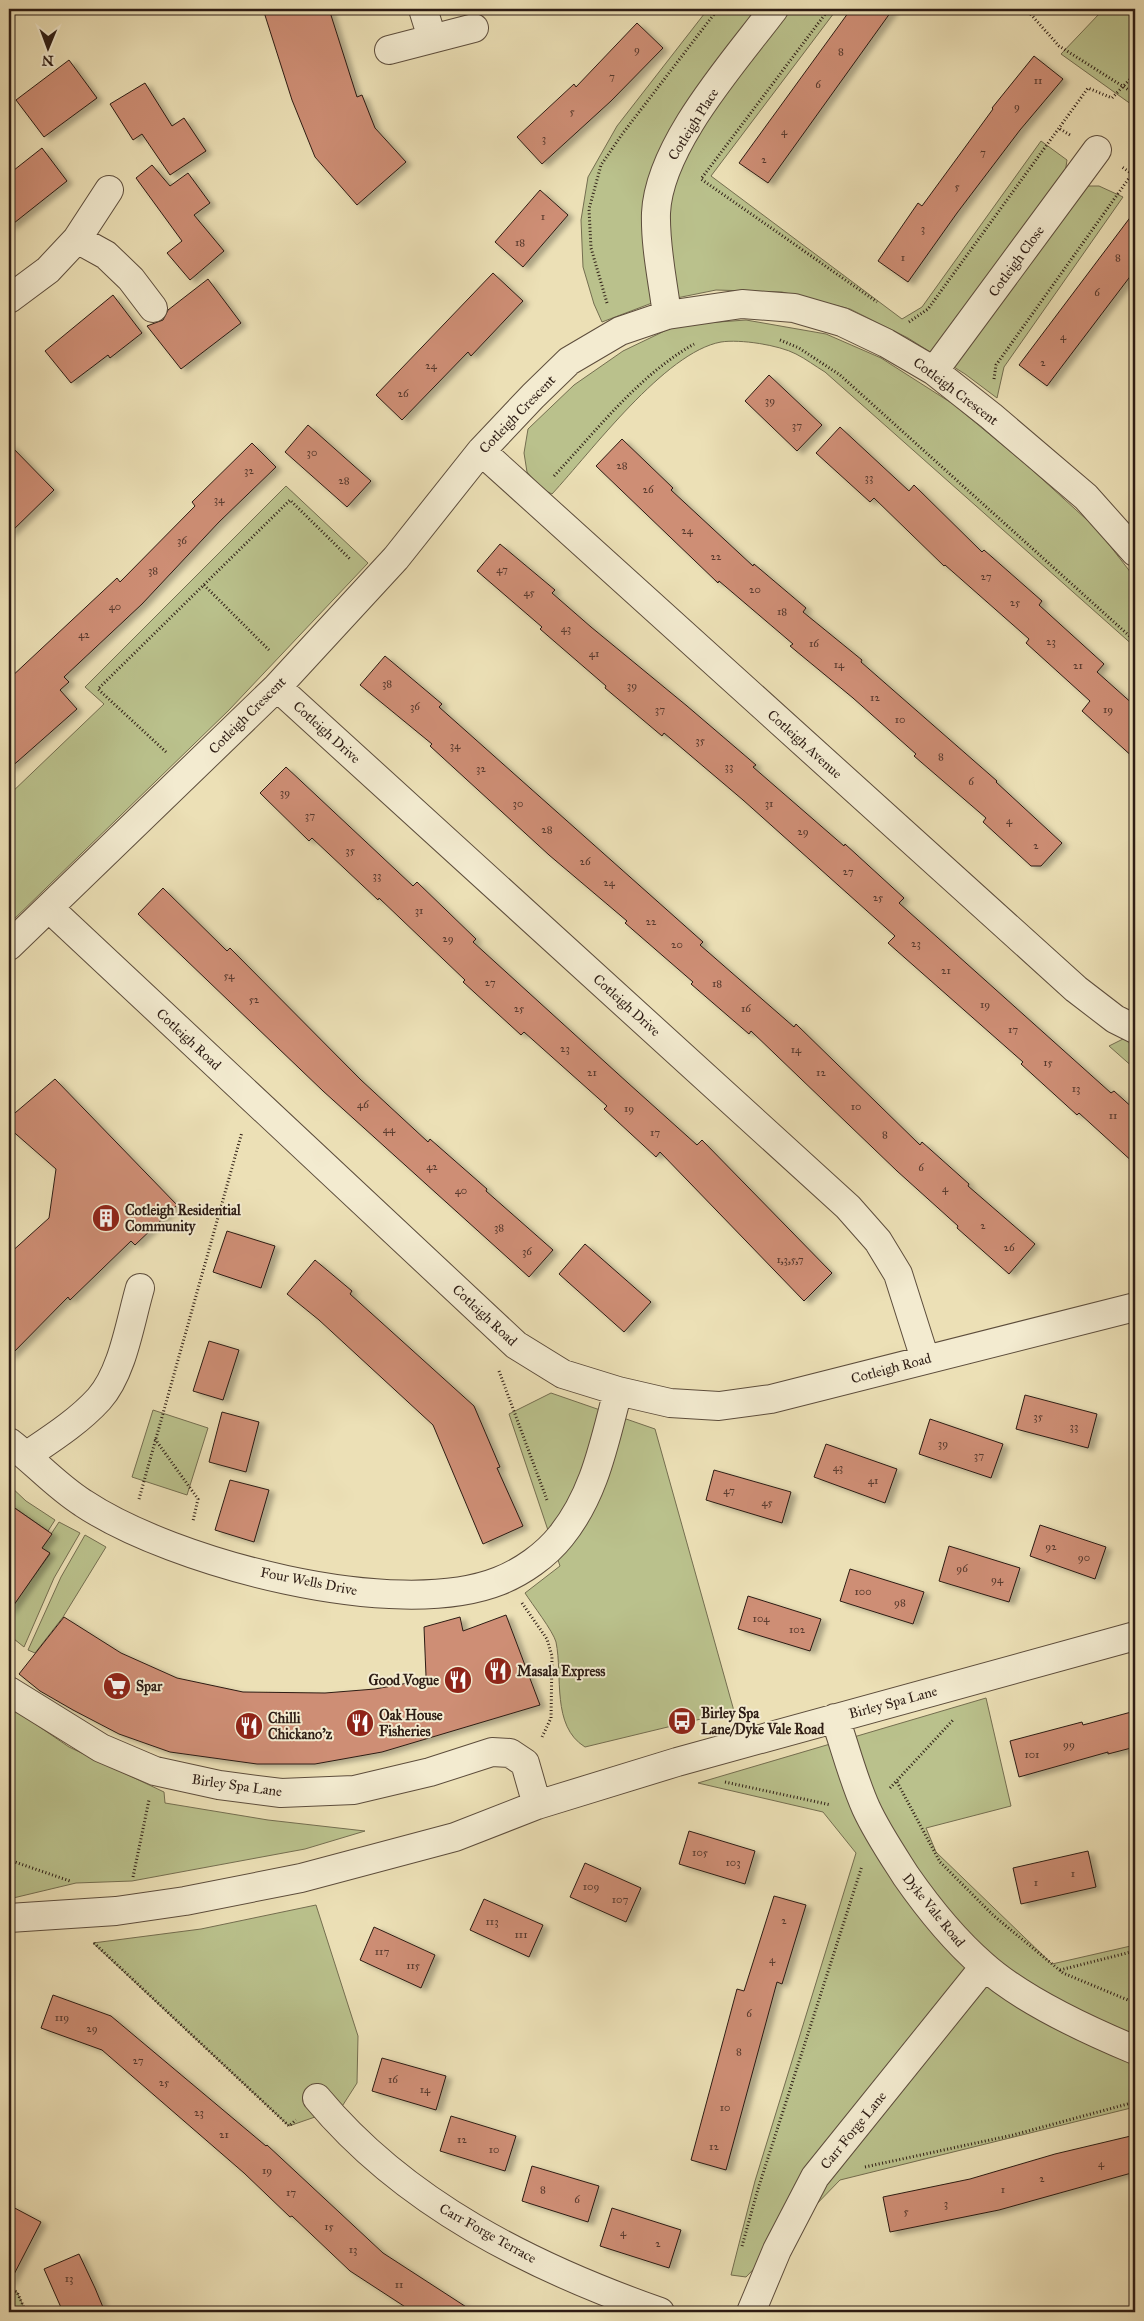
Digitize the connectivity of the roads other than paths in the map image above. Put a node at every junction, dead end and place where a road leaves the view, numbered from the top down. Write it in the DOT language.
graph roads {
  1 [pos="423,9"];
  2 [pos="774,9"];
  3 [pos="474,28"];
  4 [pos="432,38"];
  5 [pos="389,50"];
  6 [pos="1097,150"];
  7 [pos="109,190"];
  8 [pos="77,239"];
  9 [pos="9,299"];
  10 [pos="153,308"];
  11 [pos="667,315"];
  12 [pos="934,372"];
  13 [pos="481,451"];
  14 [pos="1135,552"];
  15 [pos="284,679"];
  16 [pos="50,908"];
  17 [pos="9,946"];
  18 [pos="1135,1029"];
  19 [pos="140,1288"];
  20 [pos="1135,1307"];
  21 [pos="925,1359"];
  22 [pos="618,1392"];
  23 [pos="17,1449"];
  24 [pos="1135,1636"];
  25 [pos="9,1691"];
  26 [pos="835,1718"];
  27 [pos="537,1805"];
  28 [pos="9,1918"];
  29 [pos="984,1967"];
  30 [pos="1135,2050"];
  31 [pos="317,2098"];
  32 [pos="660,2312"];
  33 [pos="751,2312"];
  1 -- 4 [label="street"];
  2 -- 11 [label="street, Cotleigh Place"];
  3 -- 4 [label="street"];
  4 -- 5 [label="street"];
  6 -- 12 [label="street, Cotleigh Close"];
  7 -- 8 [label="street"];
  8 -- 9 [label="street"];
  8 -- 10 [label="street"];
  11 -- 12 [label="street, Cotleigh Crescent"];
  11 -- 13 [label="street, Cotleigh Crescent"];
  12 -- 14 [label="street, Cotleigh Crescent"];
  13 -- 15 [label="street, Cotleigh Crescent"];
  13 -- 18 [label="street, Cotleigh Avenue"];
  15 -- 16 [label="street, Cotleigh Crescent"];
  15 -- 21 [label="street, Cotleigh Drive"];
  16 -- 17 [label="street, Cotleigh Crescent"];
  16 -- 22 [label="street, Cotleigh Road"];
  19 -- 23 [label="street"];
  20 -- 21 [label="street, Cotleigh Road"];
  21 -- 22 [label="street, Cotleigh Road"];
  22 -- 23 [label="street, Four Wells Drive"];
  24 -- 26 [label="street, Birley Spa Lane"];
  25 -- 27 [label="street, Birley Spa Lane"];
  26 -- 27 [label="street, Birley Spa Lane"];
  26 -- 29 [label="street, Dyke Vale Road"];
  27 -- 28 [label="street, Birley Spa Lane"];
  29 -- 30 [label="street, Dyke Vale Road"];
  29 -- 33 [label="street, Carr Forge Lane"];
  31 -- 32 [label="street, Carr Forge Terrace"];
}
